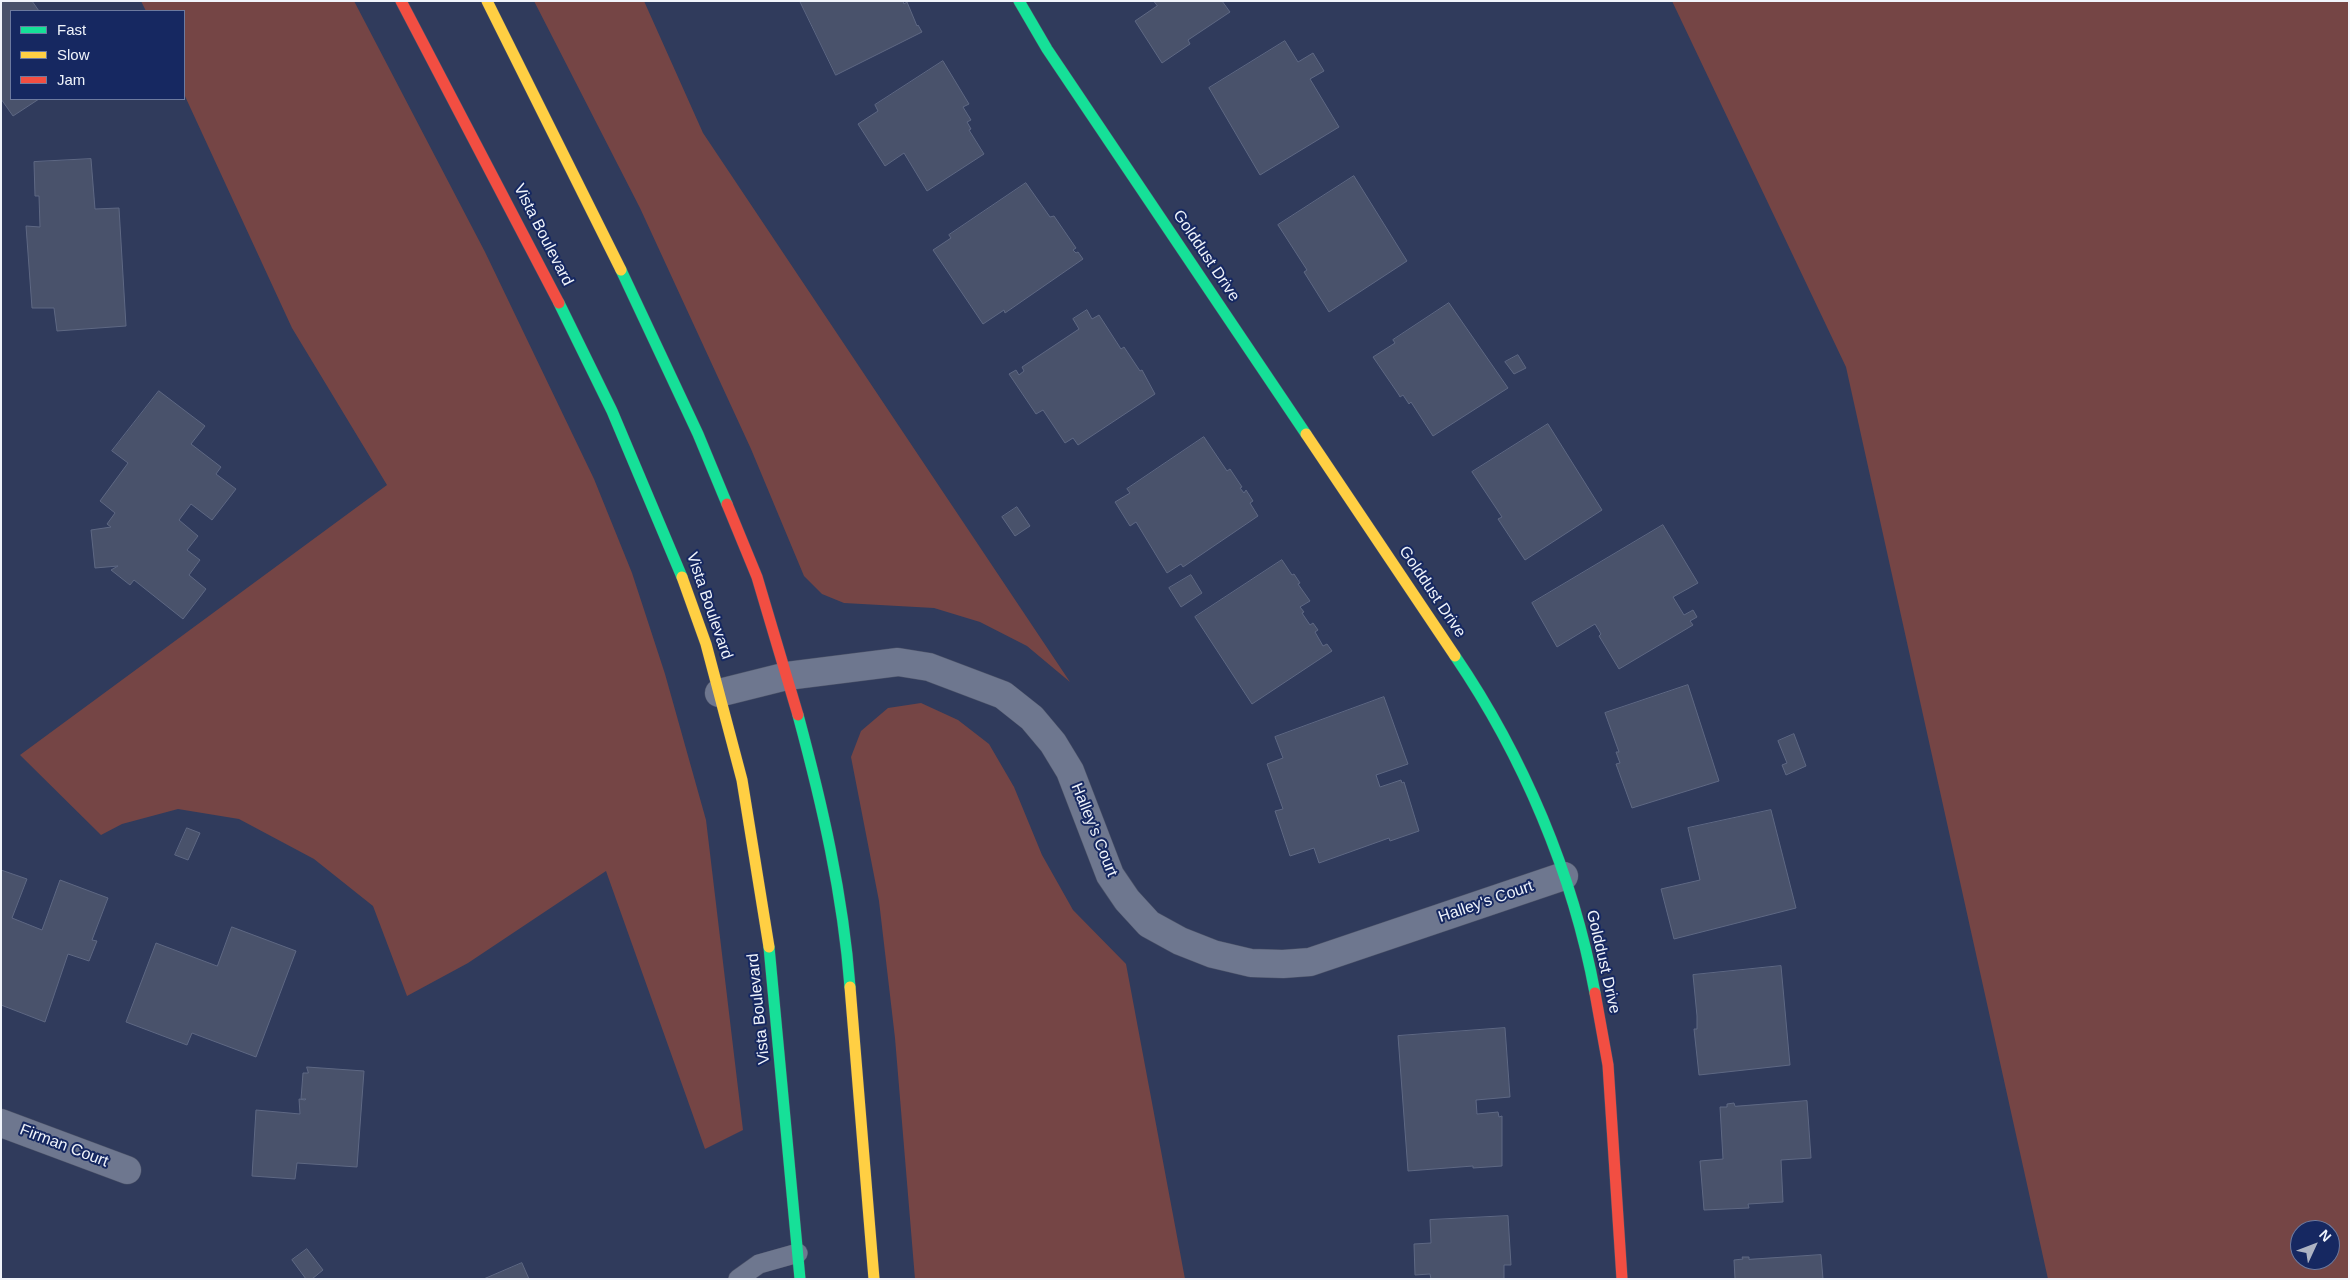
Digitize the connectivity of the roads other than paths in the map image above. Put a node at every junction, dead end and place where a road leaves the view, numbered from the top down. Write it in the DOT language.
graph roads {
  1 [pos="400,1"];
  2 [pos="487,1"];
  3 [pos="1019,1"];
  4 [pos="788,676"];
  5 [pos="719,693"];
  6 [pos="1564,876"];
  7 [pos="1,1123"];
  8 [pos="127,1170"];
  9 [pos="798,1253"];
  10 [pos="738,1279"];
  11 [pos="800,1279"];
  12 [pos="874,1279"];
  13 [pos="1622,1279"];
  1 -- 5 [label="main road, Vista Boulevard"];
  2 -- 4 [label="main road"];
  3 -- 6 [label="main road, Golddust Drive"];
  4 -- 5 [label="street, Halley's Court"];
  4 -- 6 [label="street, Halley's Court"];
  4 -- 12 [label="main road"];
  5 -- 9 [label="main road, Vista Boulevard"];
  6 -- 13 [label="main road, Golddust Drive"];
  7 -- 8 [label="street, Firman Court"];
  9 -- 10 [label="lane"];
  9 -- 11 [label="main road, Vista Boulevard"];
}
